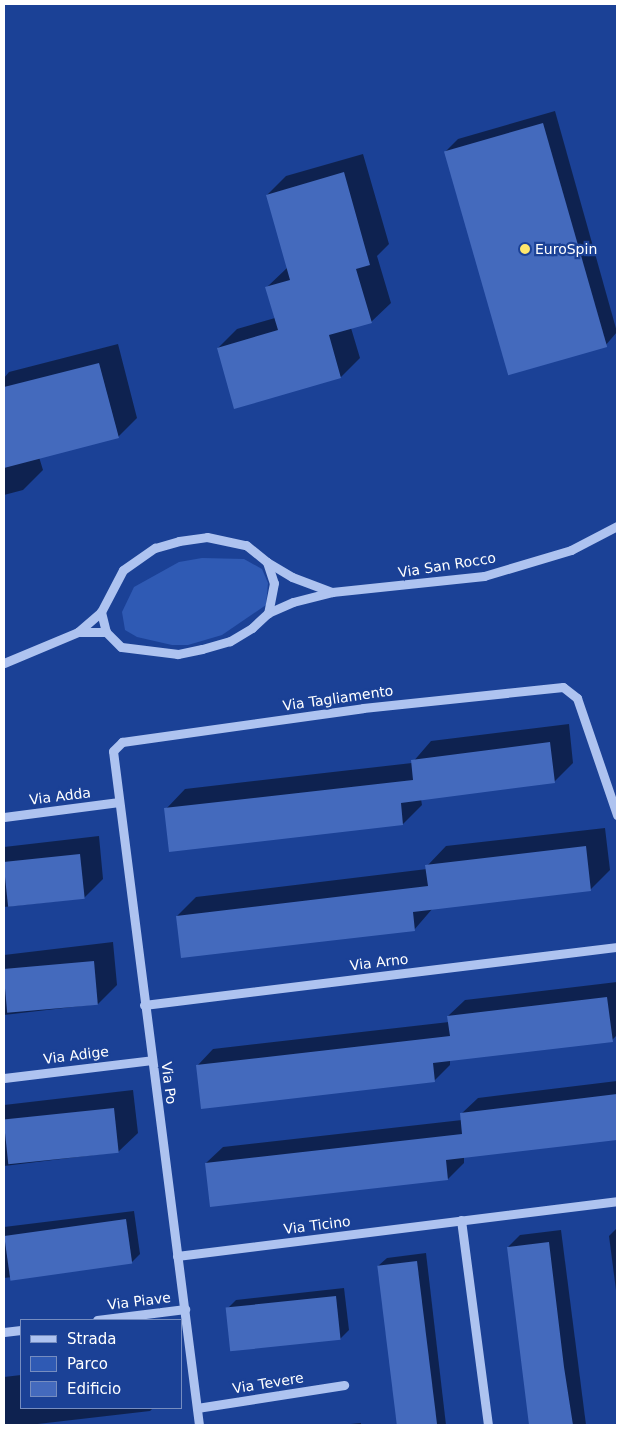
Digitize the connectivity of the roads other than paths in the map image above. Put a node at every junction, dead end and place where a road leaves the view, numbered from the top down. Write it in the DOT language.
graph roads {
  1 [pos="617,526"];
  2 [pos="268,562"];
  3 [pos="332,592"];
  4 [pos="101,612"];
  5 [pos="268,613"];
  6 [pos="78,632"];
  7 [pos="106,632"];
  8 [pos="4,663"];
  9 [pos="118,745"];
  10 [pos="119,802"];
  11 [pos="617,815"];
  12 [pos="4,816"];
  13 [pos="617,947"];
  14 [pos="144,1004"];
  15 [pos="152,1060"];
  16 [pos="4,1078"];
  17 [pos="617,1200"];
  18 [pos="461,1220"];
  19 [pos="177,1256"];
  20 [pos="185,1309"];
  21 [pos="105,1319"];
  22 [pos="20,1330"];
  23 [pos="4,1332"];
  24 [pos="344,1385"];
  25 [pos="197,1408"];
  26 [pos="199,1425"];
  27 [pos="488,1425"];
  1 -- 3 [label="street, Via San Rocco"];
  2 -- 3 [label="street, Via San Rocco"];
  2 -- 4 [label="street"];
  2 -- 5 [label="street"];
  3 -- 5 [label="street, Via San Rocco"];
  4 -- 6 [label="street"];
  4 -- 7 [label="street"];
  5 -- 7 [label="street"];
  6 -- 7 [label="street"];
  6 -- 8 [label="street"];
  9 -- 10 [label="street, Via Po"];
  9 -- 11 [label="street, Via Tagliamento"];
  10 -- 12 [label="street, Via Adda"];
  10 -- 14 [label="street, Via Po"];
  13 -- 14 [label="street, Via Arno"];
  14 -- 15 [label="street, Via Po"];
  15 -- 16 [label="street, Via Adige"];
  15 -- 19 [label="street, Via Po"];
  17 -- 18 [label="street, Via Ticino"];
  18 -- 19 [label="street, Via Ticino"];
  18 -- 27 [label="street"];
  19 -- 20 [label="street, Via Po"];
  20 -- 21 [label="street, Via Piave"];
  20 -- 25 [label="street, Via Po"];
  22 -- 23 [label="street"];
  24 -- 25 [label="street, Via Tevere"];
  25 -- 26 [label="street, Via Po"];
}
